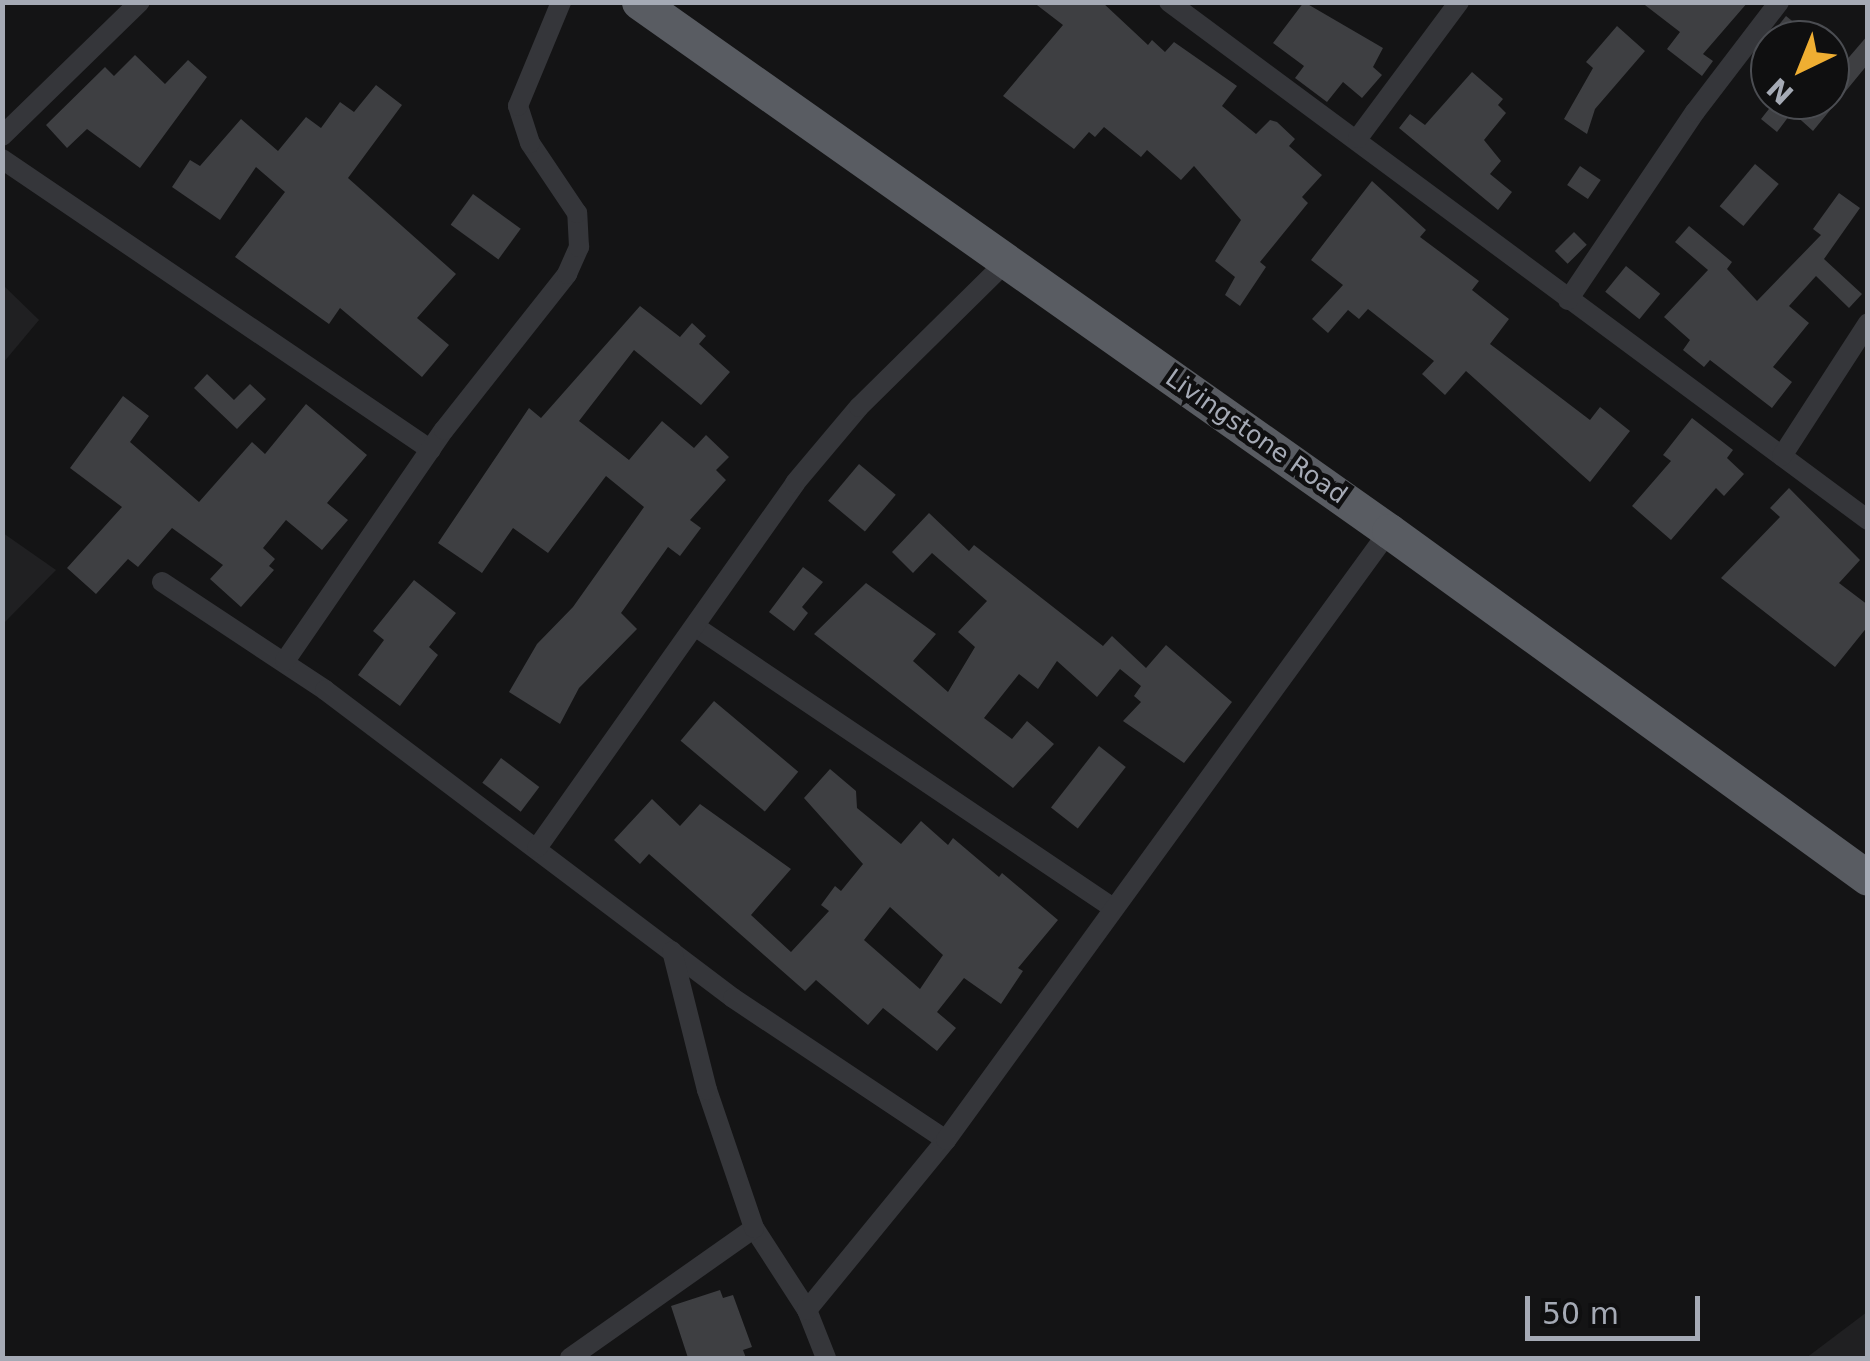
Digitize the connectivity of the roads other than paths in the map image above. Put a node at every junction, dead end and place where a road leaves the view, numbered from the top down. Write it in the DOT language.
graph roads {
  1 [pos="140,2"];
  2 [pos="562,2"];
  3 [pos="639,2"];
  4 [pos="1169,2"];
  5 [pos="1458,2"];
  6 [pos="1779,2"];
  7 [pos="2,136"];
  8 [pos="1358,138"];
  9 [pos="2,159"];
  10 [pos="1007,262"];
  11 [pos="1568,300"];
  12 [pos="1868,323"];
  13 [pos="430,450"];
  14 [pos="1782,456"];
  15 [pos="1868,520"];
  16 [pos="1389,531"];
  17 [pos="162,582"];
  18 [pos="696,626"];
  19 [pos="285,661"];
  20 [pos="536,848"];
  21 [pos="1868,878"];
  22 [pos="1113,908"];
  23 [pos="672,951"];
  24 [pos="946,1140"];
  25 [pos="754,1228"];
  26 [pos="807,1310"];
  27 [pos="570,1358"];
  28 [pos="826,1358"];
  1 -- 7 [label="street"];
  2 -- 13 [label="street"];
  3 -- 10 [label="highway, Livingstone Road"];
  4 -- 8 [label="street"];
  5 -- 8 [label="street"];
  6 -- 11 [label="street"];
  8 -- 11 [label="street"];
  9 -- 13 [label="street"];
  10 -- 16 [label="highway, Livingstone Road"];
  10 -- 18 [label="street"];
  11 -- 14 [label="street"];
  12 -- 14 [label="street"];
  13 -- 19 [label="street"];
  14 -- 15 [label="street"];
  16 -- 21 [label="highway, Livingstone Road"];
  16 -- 22 [label="street"];
  17 -- 19 [label="street"];
  18 -- 20 [label="street"];
  18 -- 22 [label="street"];
  19 -- 20 [label="street"];
  20 -- 23 [label="street"];
  22 -- 24 [label="street"];
  23 -- 24 [label="street"];
  23 -- 25 [label="street"];
  24 -- 26 [label="street"];
  25 -- 26 [label="street"];
  25 -- 27 [label="street"];
  26 -- 28 [label="street"];
}
